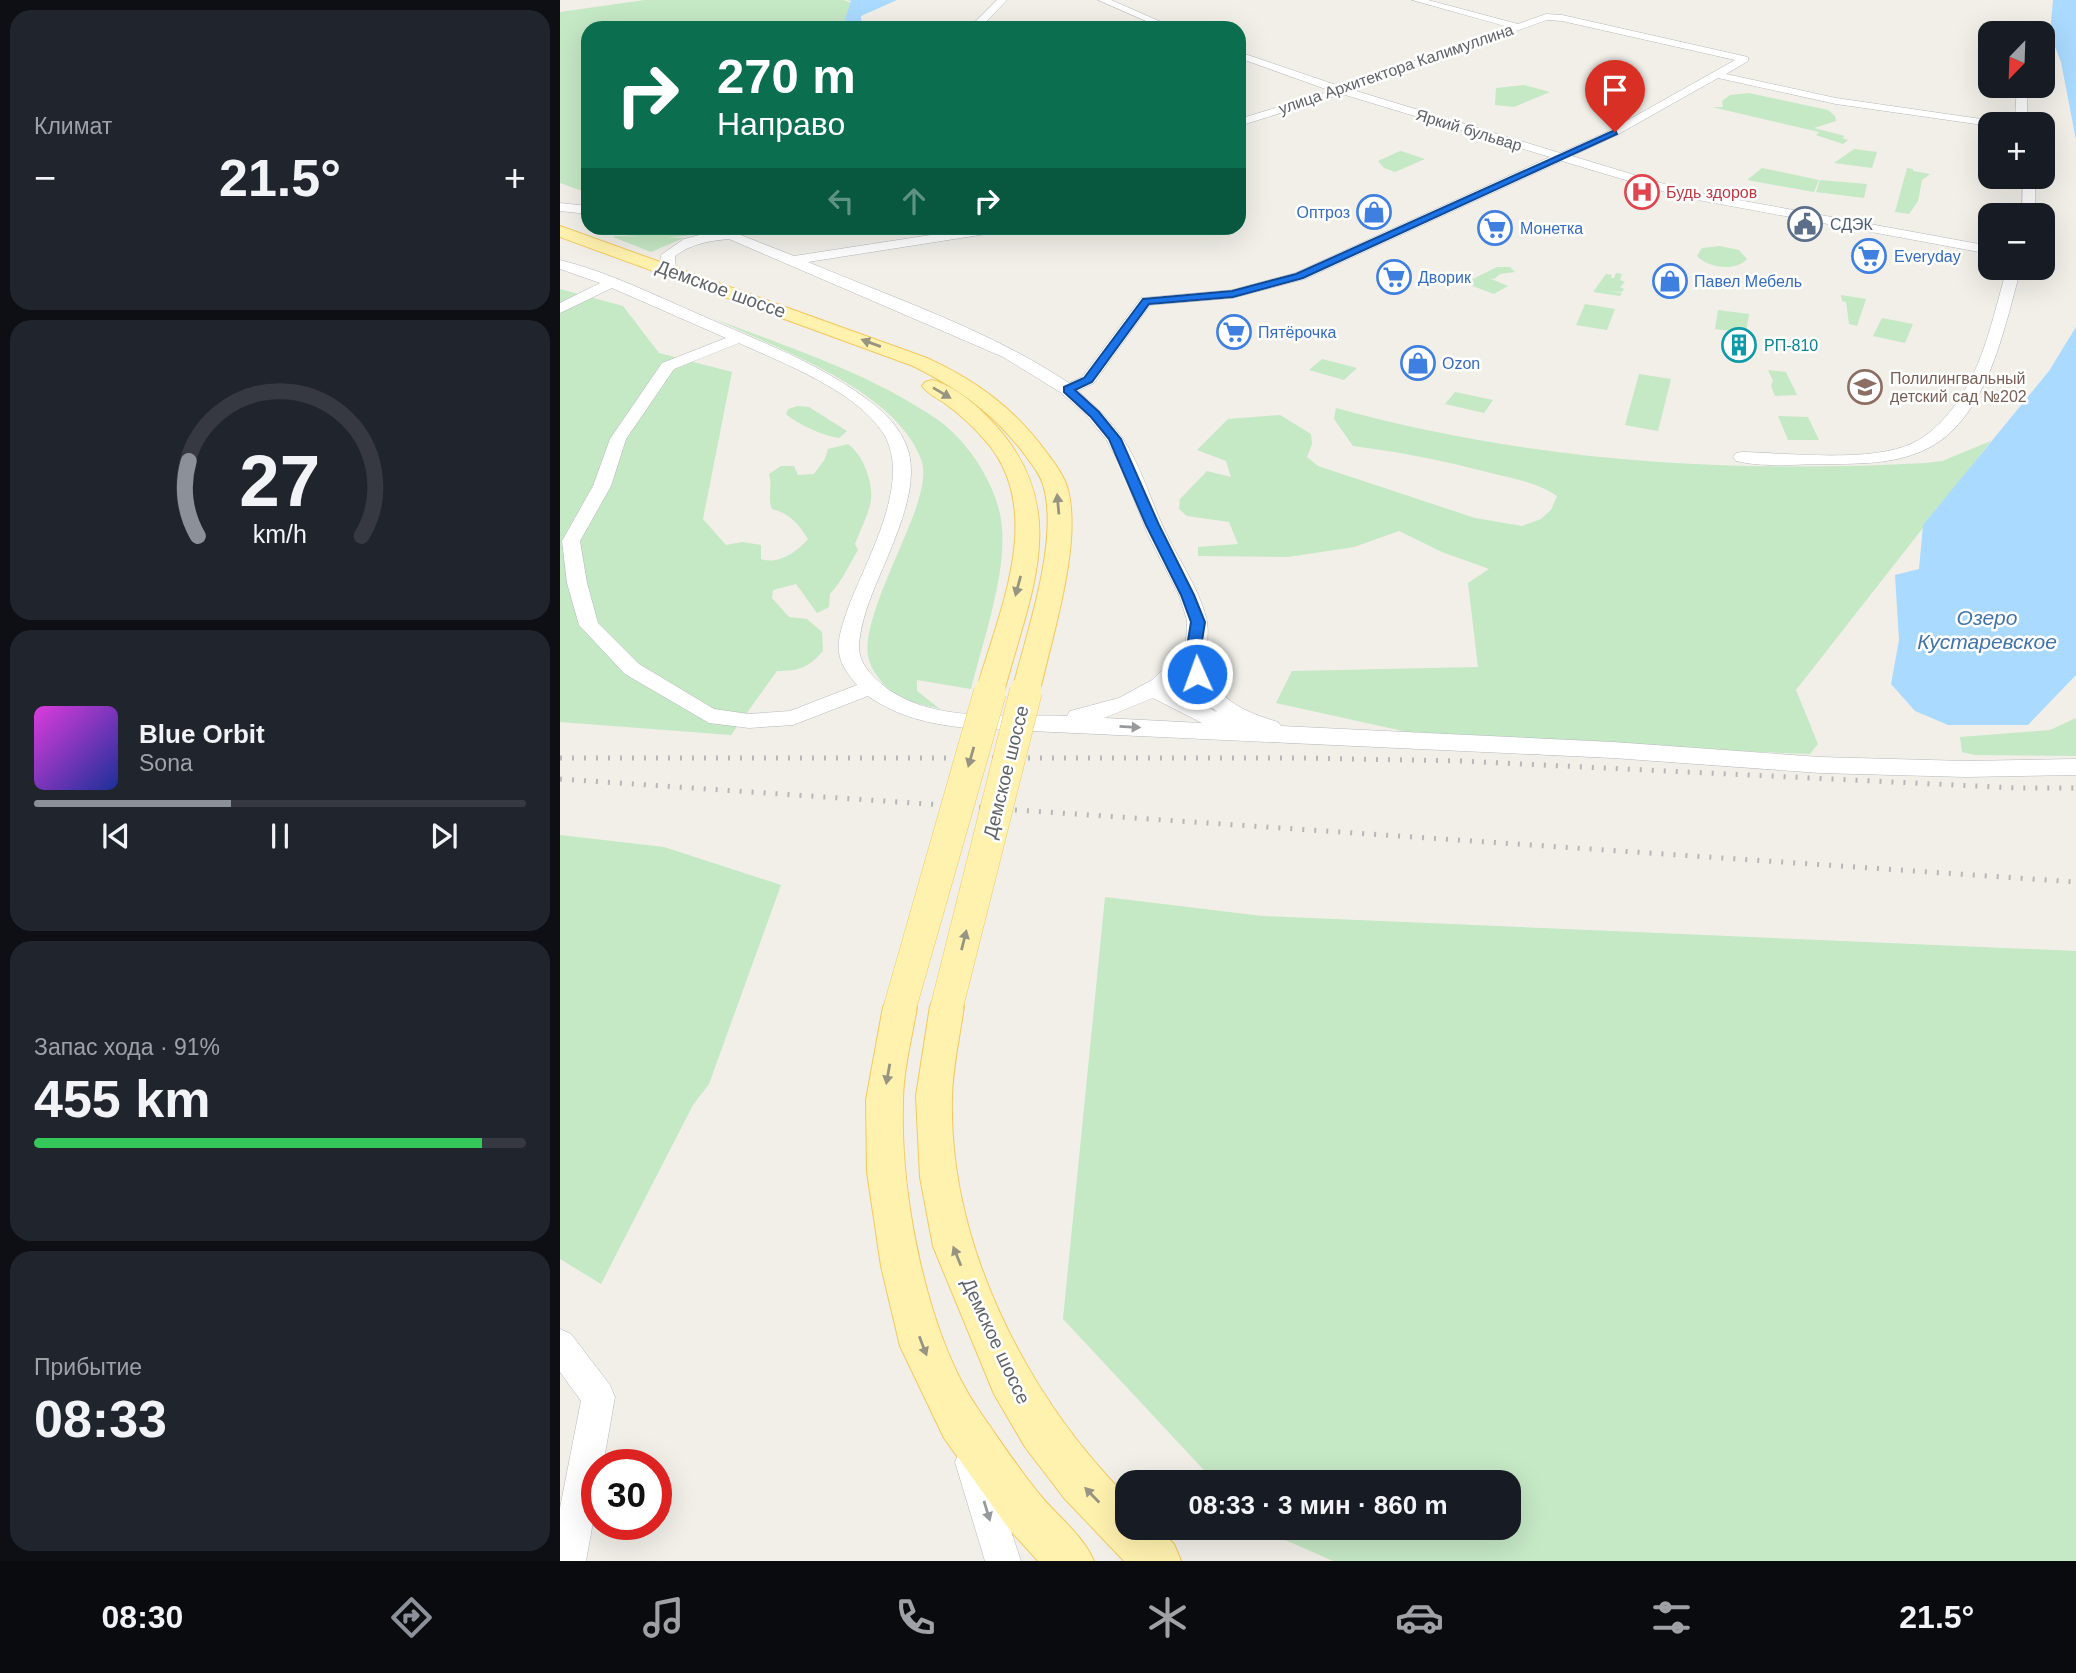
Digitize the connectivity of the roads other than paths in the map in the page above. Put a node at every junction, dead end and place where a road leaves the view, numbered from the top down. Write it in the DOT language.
graph roads {
  1 [pos="1002,0"];
  2 [pos="1103,0"];
  3 [pos="1417,0"];
  4 [pos="981,21"];
  5 [pos="1153,21"];
  6 [pos="1518,27"];
  7 [pos="1246,57"];
  8 [pos="1717,75"];
  9 [pos="1341,90"];
  10 [pos="1246,121"];
  11 [pos="1978,121"];
  12 [pos="1561,158"];
  13 [pos="560,207"];
  14 [pos="581,209"];
  15 [pos="560,231"];
  16 [pos="731,235"];
  17 [pos="954,235"];
  18 [pos="560,241"];
  19 [pos="750,242"];
  20 [pos="1978,248"];
  21 [pos="793,260"];
  22 [pos="560,264"];
  23 [pos="669,270"];
  24 [pos="2010,280"];
  25 [pos="611,283"];
  26 [pos="560,309"];
  27 [pos="740,338"];
  28 [pos="1068,390"];
  29 [pos="1742,457"];
  30 [pos="566,542"];
  31 [pos="1194,647"];
  32 [pos="869,688"];
  33 [pos="1152,689"];
  34 [pos="1037,722"];
  35 [pos="1303,737"];
  36 [pos="2076,767"];
  37 [pos="560,1346"];
  38 [pos="960,1422"];
  39 [pos="568,1561"];
  40 [pos="1003,1561"];
  41 [pos="1070,1561"];
  42 [pos="1157,1561"];
  1 -- 4 [label="street"];
  2 -- 5 [label="street"];
  3 -- 6 [label="street"];
  6 -- 8 [label="street, улица Архитектора Калимуллина"];
  6 -- 9 [label="street, улица Архитектора Калимуллина"];
  7 -- 9 [label="street, Яркий бульвар"];
  8 -- 11 [label="street"];
  8 -- 12 [label="street"];
  9 -- 10 [label="street, улица Архитектора Калимуллина"];
  9 -- 12 [label="street, Яркий бульвар"];
  12 -- 20 [label="street, Яркий бульвар"];
  12 -- 28 [label="street"];
  13 -- 14 [label="street"];
  15 -- 23 [label="main road, Демское шоссе"];
  16 -- 19 [label="street"];
  17 -- 21 [label="street"];
  18 -- 38 [label="main road, Демское шоссе, one-way, bridge"];
  19 -- 21 [label="street"];
  19 -- 23 [label="street"];
  21 -- 28 [label="street"];
  22 -- 25 [label="street"];
  42 -- 23 [label="main road, Демское шоссе, one-way, bridge"];
  24 -- 29 [label="street"];
  25 -- 26 [label="street"];
  25 -- 27 [label="street"];
  27 -- 30 [label="street"];
  27 -- 32 [label="street"];
  28 -- 31 [label="street"];
  30 -- 32 [label="street"];
  31 -- 33 [label="street"];
  31 -- 35 [label="street"];
  32 -- 34 [label="street"];
  33 -- 34 [label="street"];
  33 -- 35 [label="street"];
  34 -- 35 [label="street, one-way"];
  35 -- 36 [label="street"];
  37 -- 39 [label="street"];
  38 -- 40 [label="street, one-way"];
  38 -- 41 [label="main road, Демское шоссе"];
}
